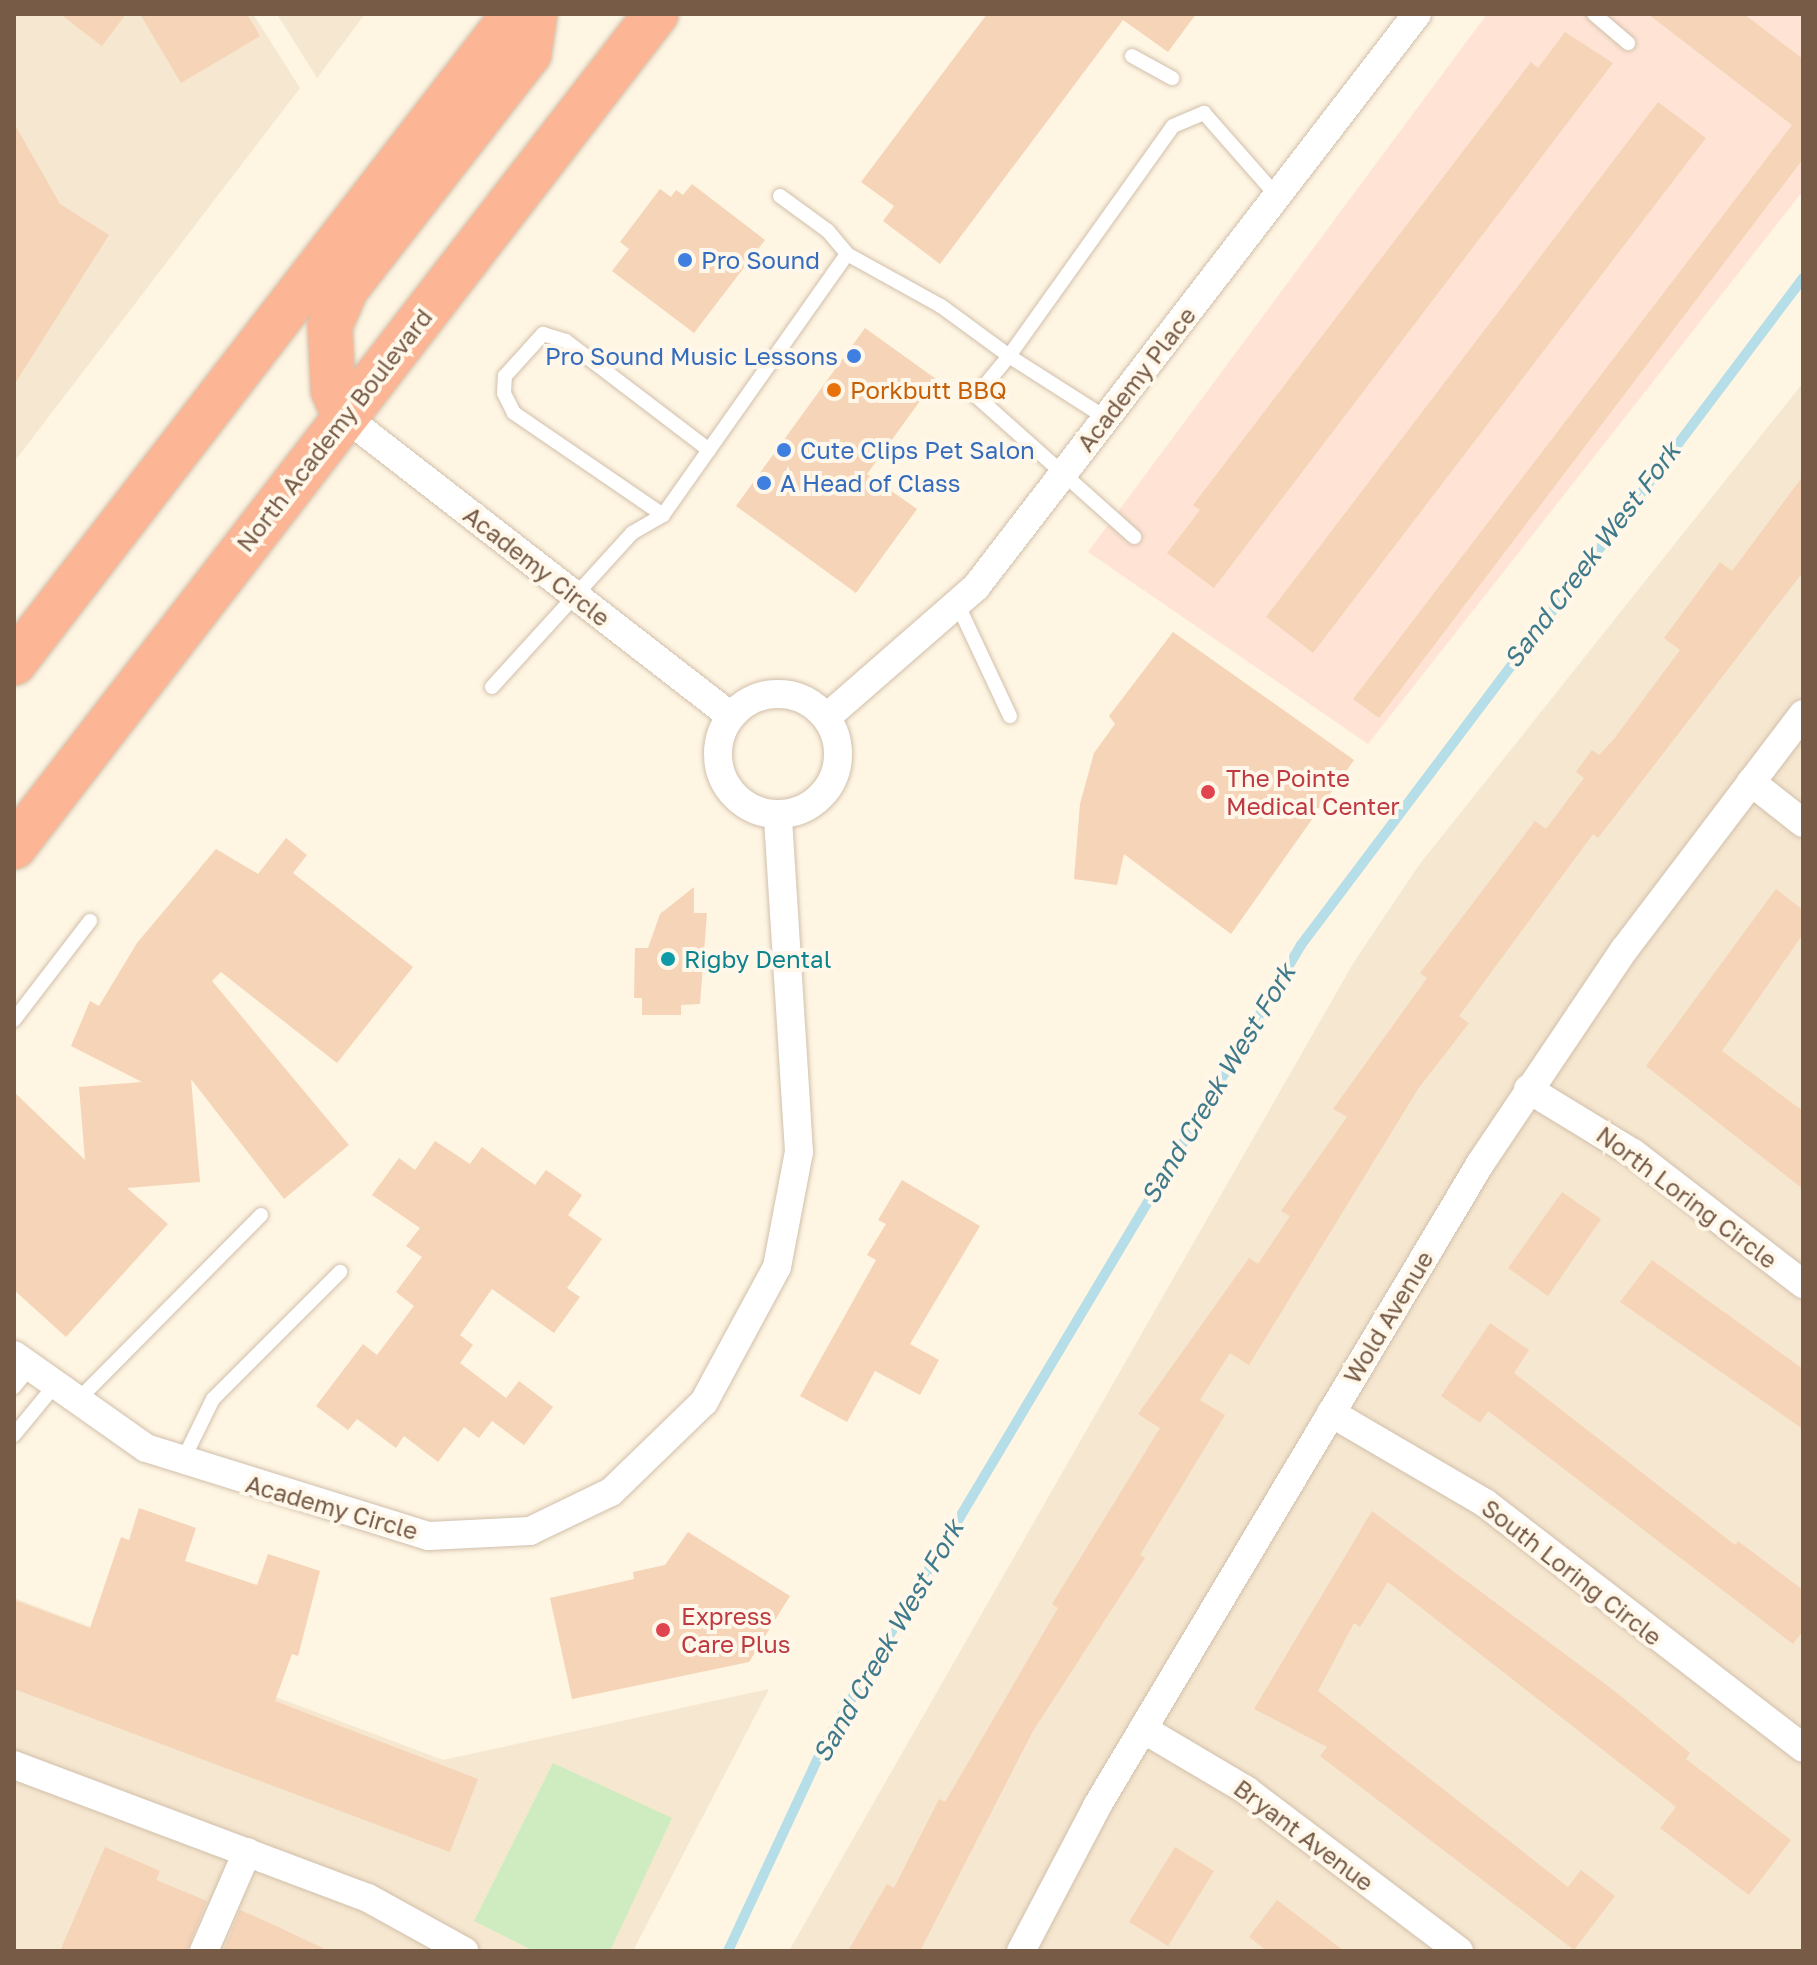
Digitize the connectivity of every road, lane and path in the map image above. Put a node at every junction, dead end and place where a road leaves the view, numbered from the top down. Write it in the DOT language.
graph roads {
  1 [pos="514,14"];
  2 [pos="535,14"];
  3 [pos="656,14"];
  4 [pos="1417,14"];
  5 [pos="1594,14"];
  6 [pos="1628,43"];
  7 [pos="1132,56"];
  8 [pos="1172,78"];
  9 [pos="780,196"];
  10 [pos="1277,196"];
  11 [pos="847,254"];
  12 [pos="1009,356"];
  13 [pos="344,416"];
  14 [pos="1106,418"];
  15 [pos="709,450"];
  16 [pos="1064,473"];
  17 [pos="663,515"];
  18 [pos="1134,537"];
  19 [pos="575,595"];
  20 [pos="957,603"];
  21 [pos="14,663"];
  22 [pos="492,687"];
  23 [pos="1803,714"];
  24 [pos="731,716"];
  25 [pos="1010,716"];
  26 [pos="827,717"];
  27 [pos="1751,782"];
  28 [pos="778,815"];
  29 [pos="1803,823"];
  30 [pos="14,847"];
  31 [pos="90,921"];
  32 [pos="14,1020"];
  33 [pos="1528,1089"];
  34 [pos="261,1215"];
  35 [pos="340,1272"];
  36 [pos="1803,1284"];
  37 [pos="19,1369"];
  38 [pos="66,1394"];
  39 [pos="1331,1413"];
  40 [pos="14,1435"];
  41 [pos="182,1462"];
  42 [pos="1143,1729"];
  43 [pos="1803,1748"];
  44 [pos="14,1765"];
  45 [pos="247,1852"];
  46 [pos="204,1951"];
  47 [pos="464,1951"];
  48 [pos="1021,1951"];
  49 [pos="1459,1951"];
  1 -- 21 [label="highway"];
  2 -- 13 [label="highway"];
  3 -- 13 [label="highway, North Academy Boulevard"];
  4 -- 10 [label="street, Academy Place"];
  5 -- 6 [label="lane"];
  7 -- 8 [label="lane"];
  9 -- 11 [label="lane"];
  10 -- 12 [label="lane"];
  10 -- 14 [label="street, Academy Place"];
  11 -- 12 [label="lane"];
  11 -- 15 [label="lane"];
  12 -- 14 [label="lane"];
  12 -- 16 [label="lane"];
  13 -- 19 [label="street, Academy Circle"];
  13 -- 30 [label="highway, North Academy Boulevard"];
  14 -- 16 [label="street, Academy Place"];
  15 -- 17 [label="lane"];
  15 -- 17 [label="lane"];
  16 -- 18 [label="lane"];
  16 -- 20 [label="street, Academy Place"];
  17 -- 19 [label="lane"];
  19 -- 22 [label="lane"];
  19 -- 24 [label="street, Academy Circle"];
  20 -- 25 [label="lane"];
  20 -- 26 [label="street, Academy Place"];
  23 -- 27 [label="street, Wold Avenue"];
  24 -- 26 [label="street"];
  24 -- 28 [label="street"];
  26 -- 28 [label="street"];
  27 -- 29 [label="street"];
  27 -- 33 [label="street, Wold Avenue"];
  28 -- 41 [label="street, Academy Circle"];
  31 -- 32 [label="lane"];
  33 -- 36 [label="street, North Loring Circle"];
  33 -- 39 [label="street, Wold Avenue"];
  34 -- 38 [label="lane"];
  35 -- 41 [label="lane"];
  37 -- 38 [label="street, Academy Circle"];
  38 -- 40 [label="lane"];
  38 -- 41 [label="street, Academy Circle"];
  39 -- 42 [label="street, Wold Avenue"];
  39 -- 43 [label="street, South Loring Circle"];
  42 -- 48 [label="street, Wold Avenue"];
  42 -- 49 [label="street, Bryant Avenue"];
  44 -- 45 [label="street"];
  45 -- 46 [label="street"];
  45 -- 47 [label="street"];
}
